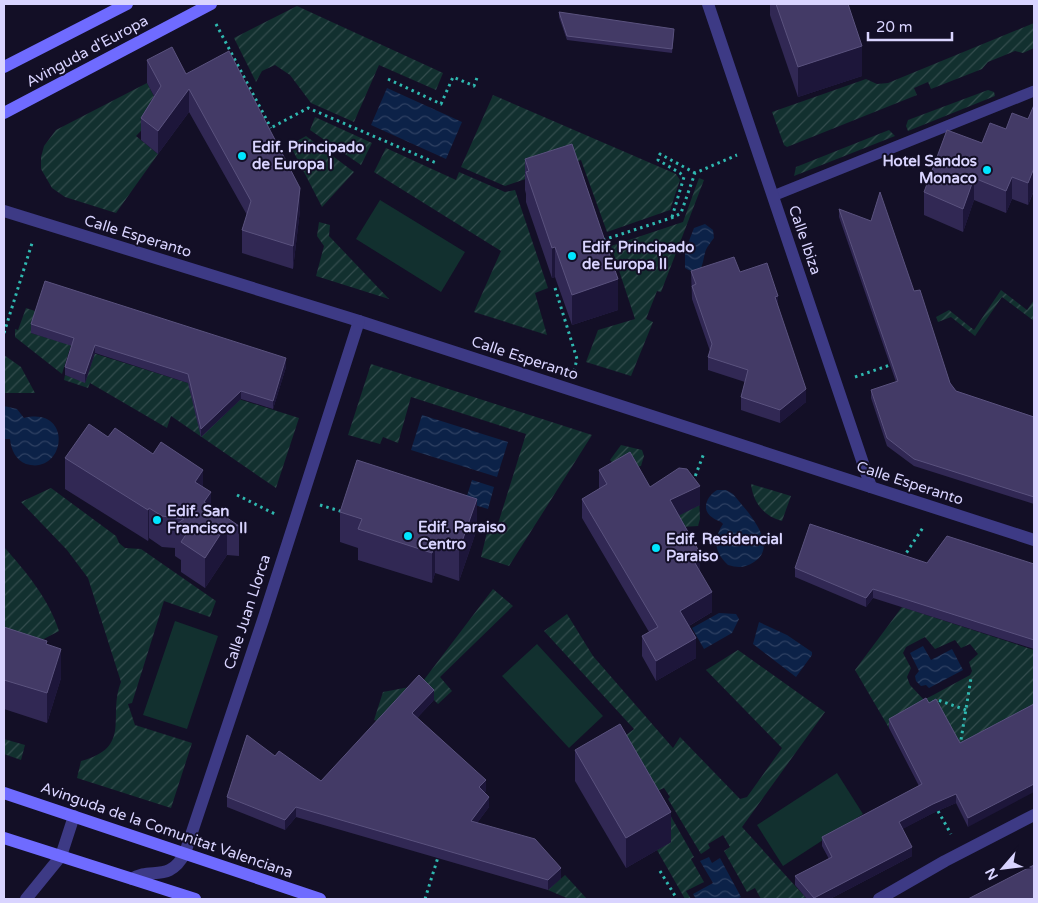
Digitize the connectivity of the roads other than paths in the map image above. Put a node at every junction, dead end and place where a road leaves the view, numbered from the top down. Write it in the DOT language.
graph roads {
  1 [pos="127,4"];
  2 [pos="708,4"];
  3 [pos="209,5"];
  4 [pos="4,67"];
  5 [pos="1034,91"];
  6 [pos="4,113"];
  7 [pos="773,196"];
  8 [pos="4,211"];
  9 [pos="359,321"];
  10 [pos="871,487"];
  11 [pos="1034,540"];
  12 [pos="4,793"];
  13 [pos="1034,815"];
  14 [pos="74,816"];
  15 [pos="4,838"];
  16 [pos="185,853"];
  17 [pos="61,856"];
  18 [pos="132,879"];
  19 [pos="26,899"];
  20 [pos="195,899"];
  21 [pos="320,899"];
  22 [pos="879,899"];
  1 -- 4 [label="main road"];
  2 -- 7 [label="street, Calle Ibiza"];
  3 -- 6 [label="main road, Avinguda d'Europa"];
  5 -- 7 [label="lane"];
  7 -- 10 [label="street, Calle Ibiza"];
  8 -- 9 [label="street, Calle Esperanto"];
  9 -- 10 [label="street, Calle Esperanto"];
  9 -- 16 [label="street, Calle Juan Llorca"];
  10 -- 11 [label="street, Calle Esperanto"];
  12 -- 14 [label="main road, Avinguda de la Comunitat Valenciana"];
  13 -- 22 [label="street"];
  14 -- 16 [label="main road, Avinguda de la Comunitat Valenciana"];
  14 -- 17 [label="street"];
  15 -- 17 [label="main road"];
  16 -- 18 [label="street, Calle Juan Llorca"];
  16 -- 21 [label="main road, Avinguda de la Comunitat Valenciana"];
  17 -- 18 [label="main road"];
  17 -- 19 [label="street"];
  18 -- 20 [label="main road"];
}
